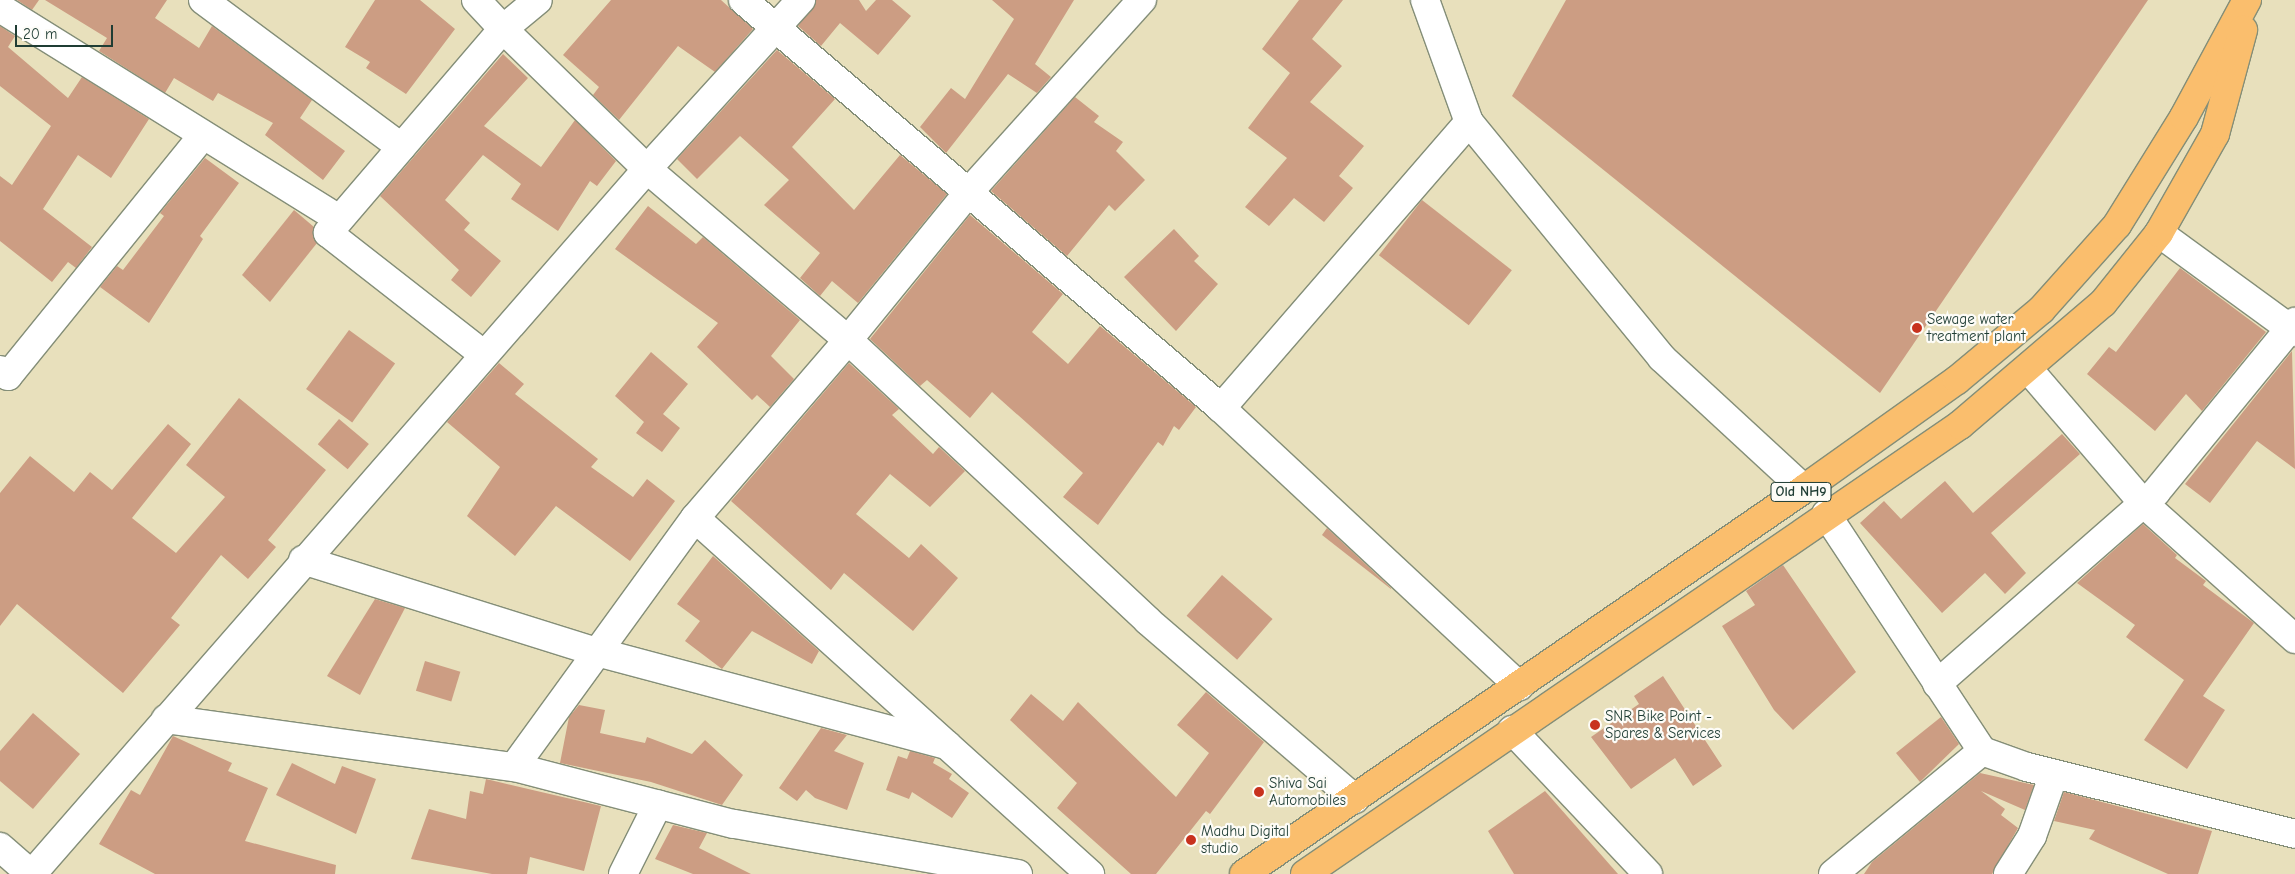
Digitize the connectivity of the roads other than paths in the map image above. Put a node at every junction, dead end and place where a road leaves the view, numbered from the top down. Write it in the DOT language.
graph roads {
  1 [pos="203,0"];
  2 [pos="476,0"];
  3 [pos="538,0"];
  4 [pos="743,0"];
  5 [pos="801,0"];
  6 [pos="1142,0"];
  7 [pos="1425,0"];
  8 [pos="2247,0"];
  9 [pos="2251,0"];
  10 [pos="0,8"];
  11 [pos="503,29"];
  12 [pos="776,29"];
  13 [pos="1469,122"];
  14 [pos="204,134"];
  15 [pos="402,147"];
  16 [pos="647,169"];
  17 [pos="968,193"];
  18 [pos="339,219"];
  19 [pos="2159,232"];
  20 [pos="2293,327"];
  21 [pos="848,340"];
  22 [pos="483,354"];
  23 [pos="2029,370"];
  24 [pos="3,377"];
  25 [pos="1221,408"];
  26 [pos="1804,490"];
  27 [pos="2143,503"];
  28 [pos="1826,514"];
  29 [pos="695,518"];
  30 [pos="303,560"];
  31 [pos="2295,639"];
  32 [pos="597,652"];
  33 [pos="1938,684"];
  34 [pos="1519,686"];
  35 [pos="166,719"];
  36 [pos="1512,730"];
  37 [pos="946,745"];
  38 [pos="1982,751"];
  39 [pos="514,767"];
  40 [pos="2054,774"];
  41 [pos="1356,799"];
  42 [pos="658,804"];
  43 [pos="2295,834"];
  44 [pos="0,847"];
  45 [pos="32,874"];
  46 [pos="623,874"];
  47 [pos="1018,874"];
  48 [pos="1090,874"];
  49 [pos="1244,874"];
  50 [pos="1305,874"];
  51 [pos="1648,874"];
  52 [pos="1833,874"];
  53 [pos="2008,874"];
  1 -- 15 [label="street"];
  2 -- 11 [label="street"];
  3 -- 11 [label="street"];
  4 -- 12 [label="street"];
  5 -- 12 [label="street"];
  6 -- 17 [label="street"];
  7 -- 13 [label="street"];
  8 -- 26 [label="main road, Old NH9"];
  9 -- 19 [label="main road, Old NH9"];
  10 -- 14 [label="street"];
  11 -- 15 [label="street"];
  11 -- 16 [label="street"];
  12 -- 16 [label="street"];
  12 -- 17 [label="street"];
  13 -- 25 [label="street"];
  13 -- 26 [label="street"];
  14 -- 18 [label="street"];
  14 -- 24 [label="street"];
  15 -- 18 [label="street"];
  16 -- 21 [label="street"];
  16 -- 22 [label="street"];
  17 -- 21 [label="street"];
  17 -- 25 [label="street"];
  18 -- 22 [label="street"];
  19 -- 20 [label="street"];
  19 -- 23 [label="main road, Old NH9"];
  20 -- 27 [label="street"];
  21 -- 29 [label="street"];
  21 -- 41 [label="street"];
  22 -- 30 [label="street"];
  23 -- 27 [label="street"];
  23 -- 28 [label="main road, Old NH9"];
  25 -- 34 [label="street"];
  26 -- 34 [label="main road, Old NH9"];
  27 -- 31 [label="street"];
  27 -- 33 [label="street"];
  28 -- 33 [label="street"];
  28 -- 36 [label="main road, Old NH9"];
  29 -- 32 [label="street"];
  29 -- 37 [label="street"];
  30 -- 32 [label="street"];
  30 -- 35 [label="street"];
  32 -- 37 [label="street"];
  32 -- 39 [label="street"];
  33 -- 38 [label="street"];
  34 -- 41 [label="main road, Old NH9"];
  35 -- 39 [label="street"];
  35 -- 45 [label="street"];
  36 -- 50 [label="main road, Old NH9"];
  36 -- 51 [label="street"];
  37 -- 48 [label="street"];
  38 -- 40 [label="street"];
  38 -- 52 [label="street"];
  39 -- 42 [label="street"];
  40 -- 43 [label="street"];
  40 -- 53 [label="street"];
  41 -- 49 [label="main road, Old NH9"];
  42 -- 46 [label="street"];
  42 -- 47 [label="street"];
  44 -- 45 [label="street"];
}
